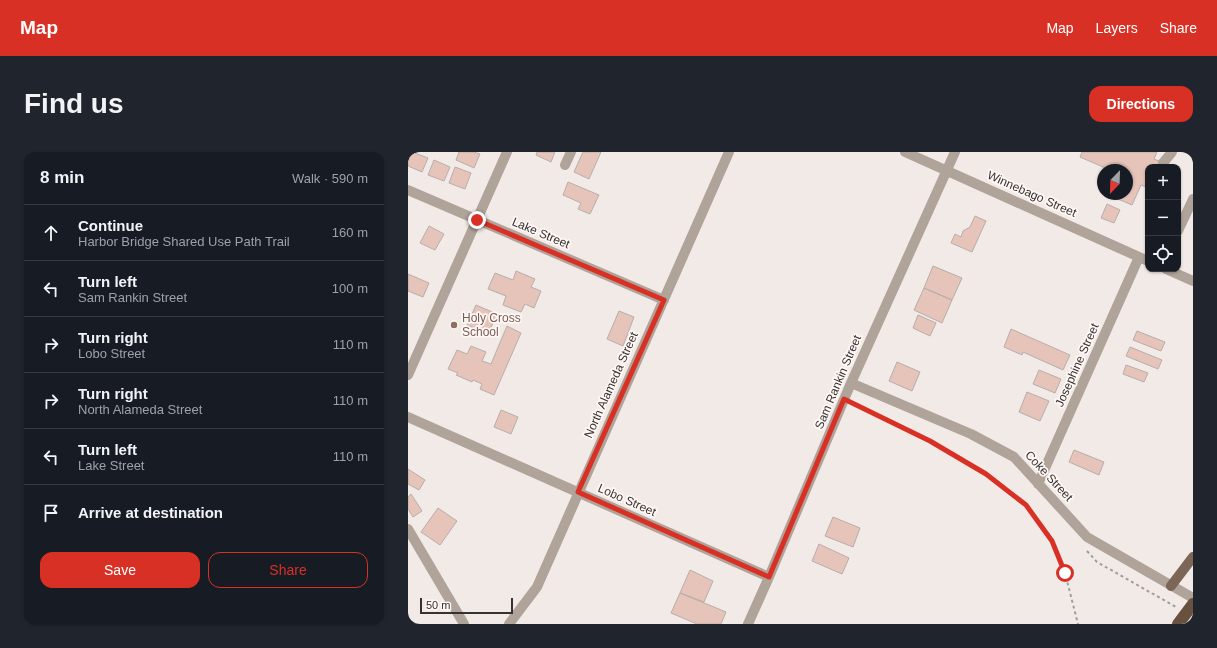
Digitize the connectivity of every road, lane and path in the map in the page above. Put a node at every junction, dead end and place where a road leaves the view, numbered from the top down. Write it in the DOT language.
graph roads {
  1 [pos="507,152"];
  2 [pos="571,152"];
  3 [pos="729,152"];
  4 [pos="905,152"];
  5 [pos="955,152"];
  6 [pos="1172,152"];
  7 [pos="1163,163"];
  8 [pos="565,166"];
  9 [pos="947,170"];
  10 [pos="408,190"];
  11 [pos="1193,199"];
  12 [pos="477,220"];
  13 [pos="1181,225"];
  14 [pos="1144,259"];
  15 [pos="1173,272"];
  16 [pos="1193,281"];
  17 [pos="664,300"];
  18 [pos="408,375"];
  19 [pos="851,383"];
  20 [pos="844,399"];
  21 [pos="408,417"];
  22 [pos="1038,484"];
  23 [pos="578,492"];
  24 [pos="408,529"];
  25 [pos="1083,546"];
  26 [pos="1193,557"];
  27 [pos="769,577"];
  28 [pos="1171,586"];
  29 [pos="1193,598"];
  30 [pos="1193,604"];
  31 [pos="1181,609"];
  32 [pos="464,624"];
  33 [pos="509,624"];
  34 [pos="748,624"];
  35 [pos="1078,624"];
  36 [pos="1178,624"];
  1 -- 12 [label="street"];
  2 -- 8 [label="street"];
  3 -- 17 [label="street, North Alameda Street"];
  4 -- 9 [label="street, Winnebago Street"];
  5 -- 9 [label="street, Sam Rankin Street"];
  6 -- 7 [label="street"];
  9 -- 14 [label="street, Winnebago Street"];
  9 -- 19 [label="street, Sam Rankin Street"];
  10 -- 12 [label="street, Lake Street"];
  11 -- 13 [label="street"];
  12 -- 17 [label="street, Lake Street"];
  12 -- 18 [label="street"];
  14 -- 22 [label="street, Josephine Street"];
  15 -- 16 [label="street"];
  17 -- 23 [label="street, North Alameda Street"];
  19 -- 20 [label="street, Sam Rankin Street"];
  19 -- 22 [label="street, Coke Street"];
  20 -- 27 [label="street, Sam Rankin Street"];
  20 -- 35 [label="path"];
  21 -- 23 [label="street, Lobo Street"];
  22 -- 28 [label="street, Coke Street"];
  23 -- 27 [label="street, Lobo Street"];
  23 -- 33 [label="street, North Alameda Street"];
  24 -- 32 [label="street"];
  25 -- 31 [label="path"];
  26 -- 28 [label="main road"];
  27 -- 34 [label="street, Sam Rankin Street"];
  28 -- 29 [label="street, Coke Street"];
  30 -- 36 [label="highway"];
}
